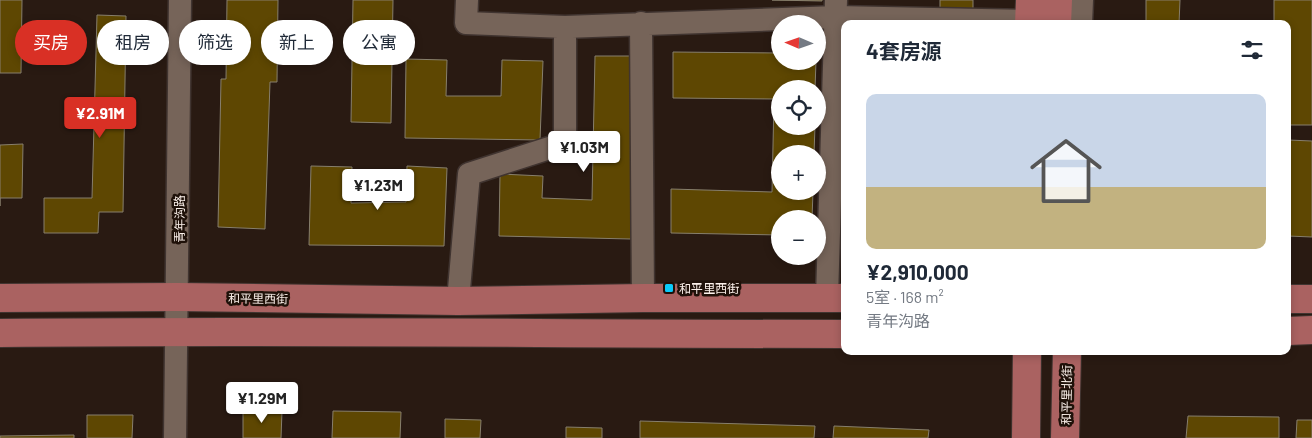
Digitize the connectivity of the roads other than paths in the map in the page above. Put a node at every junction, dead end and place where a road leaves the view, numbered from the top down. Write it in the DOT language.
graph roads {
  1 [pos="180,0"];
  2 [pos="466,0"];
  3 [pos="1058,0"];
  4 [pos="1082,0"];
  5 [pos="836,8"];
  6 [pos="1030,15"];
  7 [pos="1058,20"];
  8 [pos="1081,20"];
  9 [pos="641,23"];
  10 [pos="565,27"];
  11 [pos="178,297"];
  12 [pos="0,298"];
  13 [pos="642,298"];
  14 [pos="836,298"];
  15 [pos="1291,299"];
  16 [pos="1312,299"];
  17 [pos="458,301"];
  18 [pos="1291,330"];
  19 [pos="1312,330"];
  20 [pos="177,331"];
  21 [pos="0,332"];
  22 [pos="841,334"];
  23 [pos="1027,355"];
  24 [pos="1067,355"];
  25 [pos="175,438"];
  26 [pos="1026,438"];
  27 [pos="1065,438"];
  1 -- 11 [label="street, 青年沟路"];
  2 -- 10 [label="street"];
  3 -- 7 [label="main road"];
  4 -- 8 [label="street"];
  5 -- 6 [label="street"];
  5 -- 9 [label="street"];
  5 -- 14 [label="street"];
  9 -- 10 [label="street"];
  9 -- 13 [label="street"];
  10 -- 17 [label="street"];
  11 -- 12 [label="main road, 和平里西街"];
  11 -- 17 [label="main road, 和平里西街"];
  11 -- 20 [label="street, 青年沟路"];
  13 -- 14 [label="main road, 和平里西街"];
  13 -- 17 [label="main road, 和平里西街"];
  15 -- 16 [label="main road"];
  18 -- 19 [label="main road"];
  20 -- 21 [label="main road"];
  20 -- 22 [label="main road"];
  20 -- 25 [label="street, 青年沟路"];
  23 -- 26 [label="main road"];
  24 -- 27 [label="main road, 和平里北街"];
}
